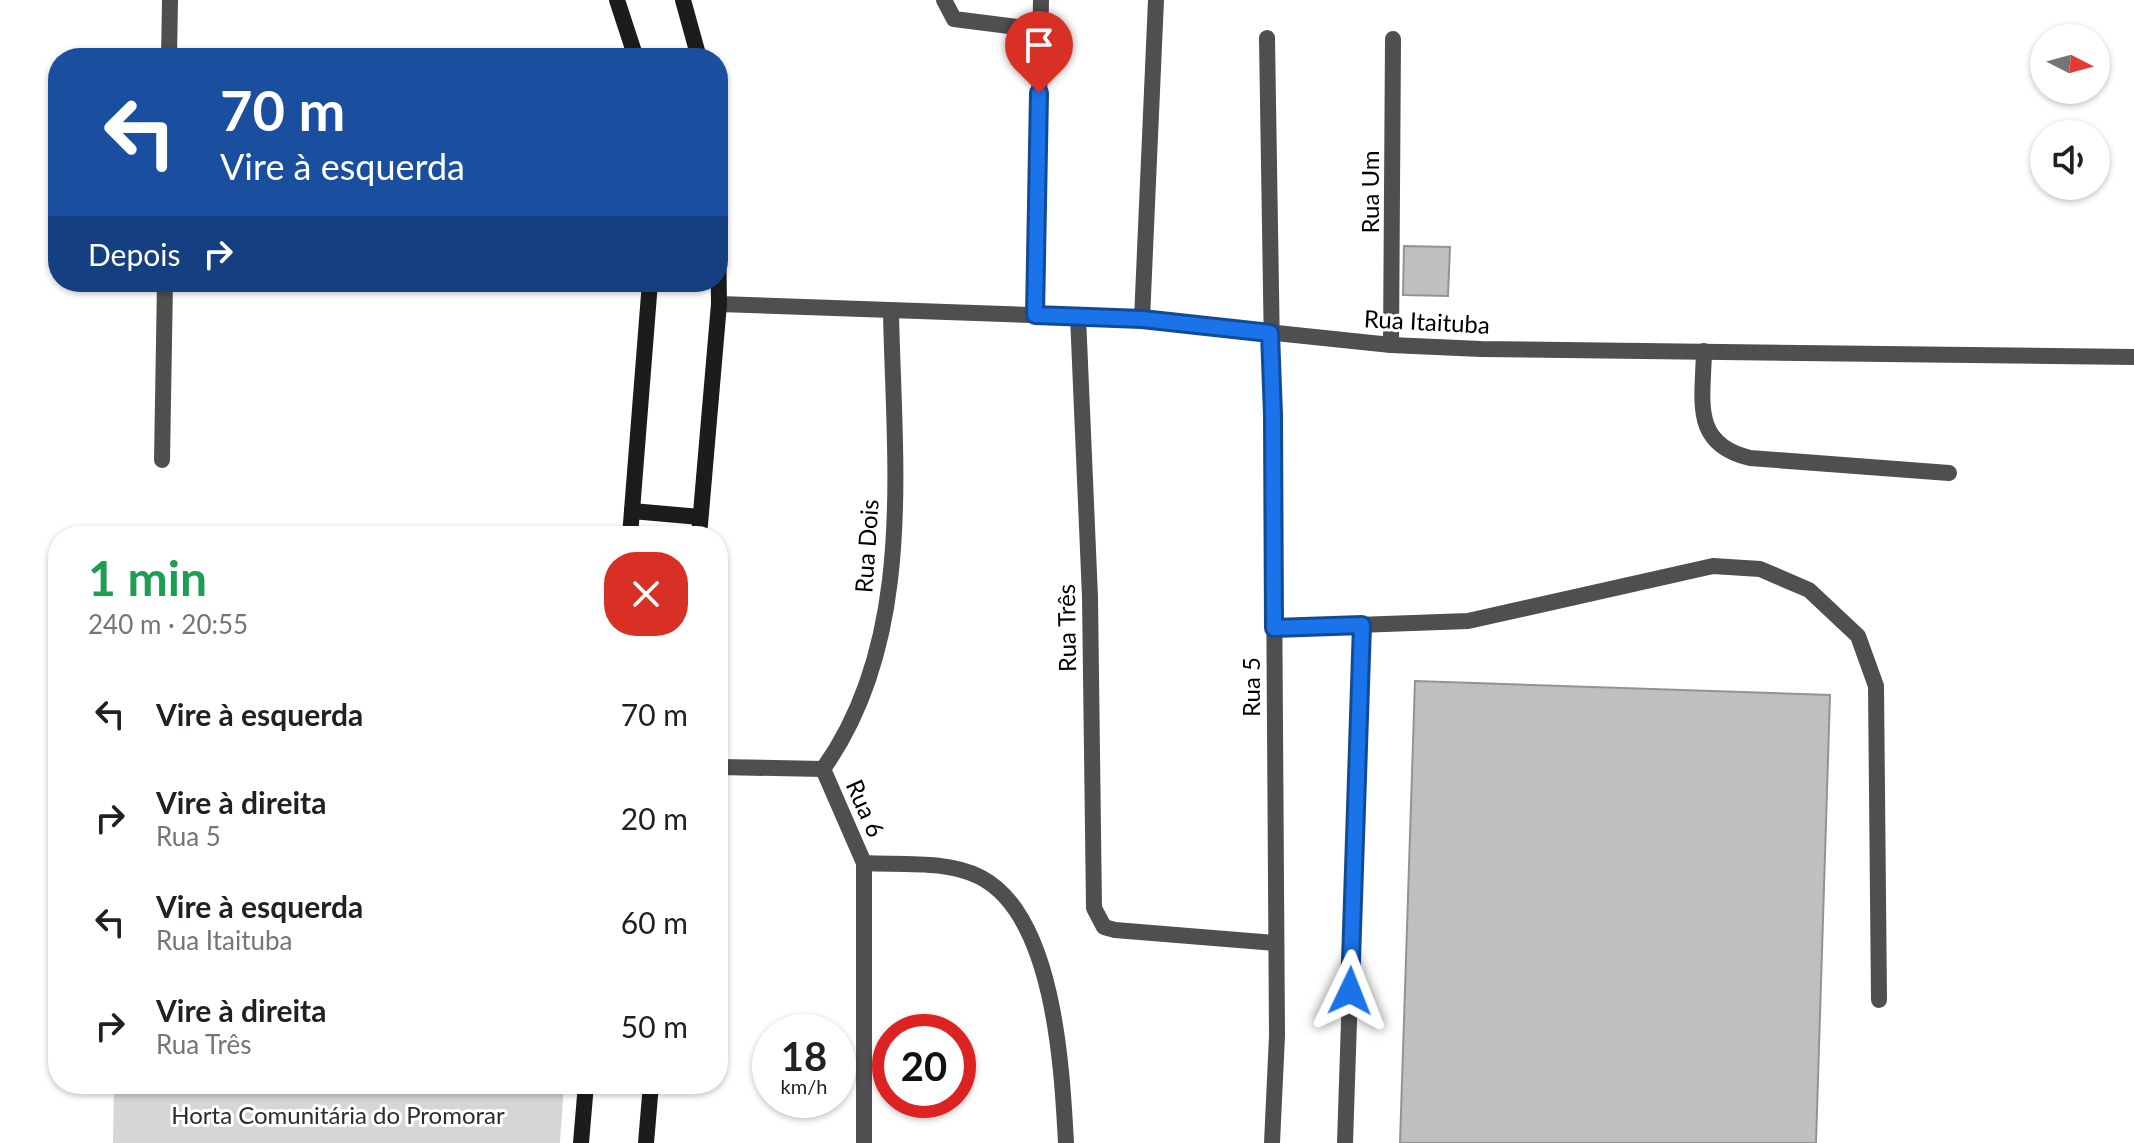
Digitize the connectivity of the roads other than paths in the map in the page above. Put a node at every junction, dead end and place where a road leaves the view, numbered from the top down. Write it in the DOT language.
graph roads {
  1 [pos="170,0"];
  2 [pos="617,0"];
  3 [pos="683,0"];
  4 [pos="944,0"];
  5 [pos="1041,0"];
  6 [pos="1156,0"];
  7 [pos="1041,30"];
  8 [pos="1267,38"];
  9 [pos="1393,39"];
  10 [pos="169,48"];
  11 [pos="633,48"];
  12 [pos="696,48"];
  13 [pos="165,292"];
  14 [pos="649,292"];
  15 [pos="719,292"];
  16 [pos="719,304"];
  17 [pos="891,313"];
  18 [pos="1035,315"];
  19 [pos="1078,316"];
  20 [pos="1142,319"];
  21 [pos="1270,333"];
  22 [pos="1391,345"];
  23 [pos="1704,351"];
  24 [pos="2134,357"];
  25 [pos="162,460"];
  26 [pos="1949,473"];
  27 [pos="632,511"];
  28 [pos="700,517"];
  29 [pos="631,526"];
  30 [pos="700,526"];
  31 [pos="1362,625"];
  32 [pos="1274,628"];
  33 [pos="728,767"];
  34 [pos="823,769"];
  35 [pos="864,863"];
  36 [pos="1275,943"];
  37 [pos="1879,1000"];
  38 [pos="585,1094"];
  39 [pos="650,1094"];
  40 [pos="581,1143"];
  41 [pos="646,1143"];
  42 [pos="864,1143"];
  43 [pos="1066,1143"];
  44 [pos="1272,1143"];
  45 [pos="1345,1143"];
  1 -- 10 [label="street"];
  2 -- 11 [label="street"];
  3 -- 12 [label="street"];
  4 -- 7 [label="street"];
  5 -- 7 [label="street"];
  6 -- 20 [label="street"];
  7 -- 18 [label="street"];
  8 -- 21 [label="street, Rua 5"];
  9 -- 22 [label="street, Rua Um"];
  13 -- 25 [label="street"];
  14 -- 27 [label="street"];
  15 -- 16 [label="street"];
  16 -- 17 [label="street, Rua Itaituba"];
  16 -- 28 [label="street"];
  17 -- 18 [label="street, Rua Itaituba"];
  17 -- 34 [label="street, Rua Dois"];
  18 -- 19 [label="street, Rua Itaituba"];
  19 -- 20 [label="street, Rua Itaituba"];
  19 -- 36 [label="street, Rua Três"];
  20 -- 21 [label="street, Rua Itaituba"];
  21 -- 22 [label="street, Rua Itaituba"];
  21 -- 32 [label="street, Rua 5"];
  22 -- 23 [label="street, Rua Itaituba"];
  23 -- 24 [label="street, Rua Itaituba"];
  23 -- 26 [label="street"];
  27 -- 28 [label="street"];
  27 -- 29 [label="street"];
  28 -- 30 [label="street"];
  31 -- 32 [label="street"];
  31 -- 37 [label="street"];
  31 -- 45 [label="street"];
  32 -- 36 [label="street, Rua 5"];
  33 -- 34 [label="street, Rua 6"];
  34 -- 35 [label="street, Rua 6"];
  35 -- 42 [label="street"];
  35 -- 43 [label="street, Rua 6"];
  36 -- 44 [label="street, Rua 5"];
  38 -- 40 [label="street"];
  39 -- 41 [label="street"];
}
